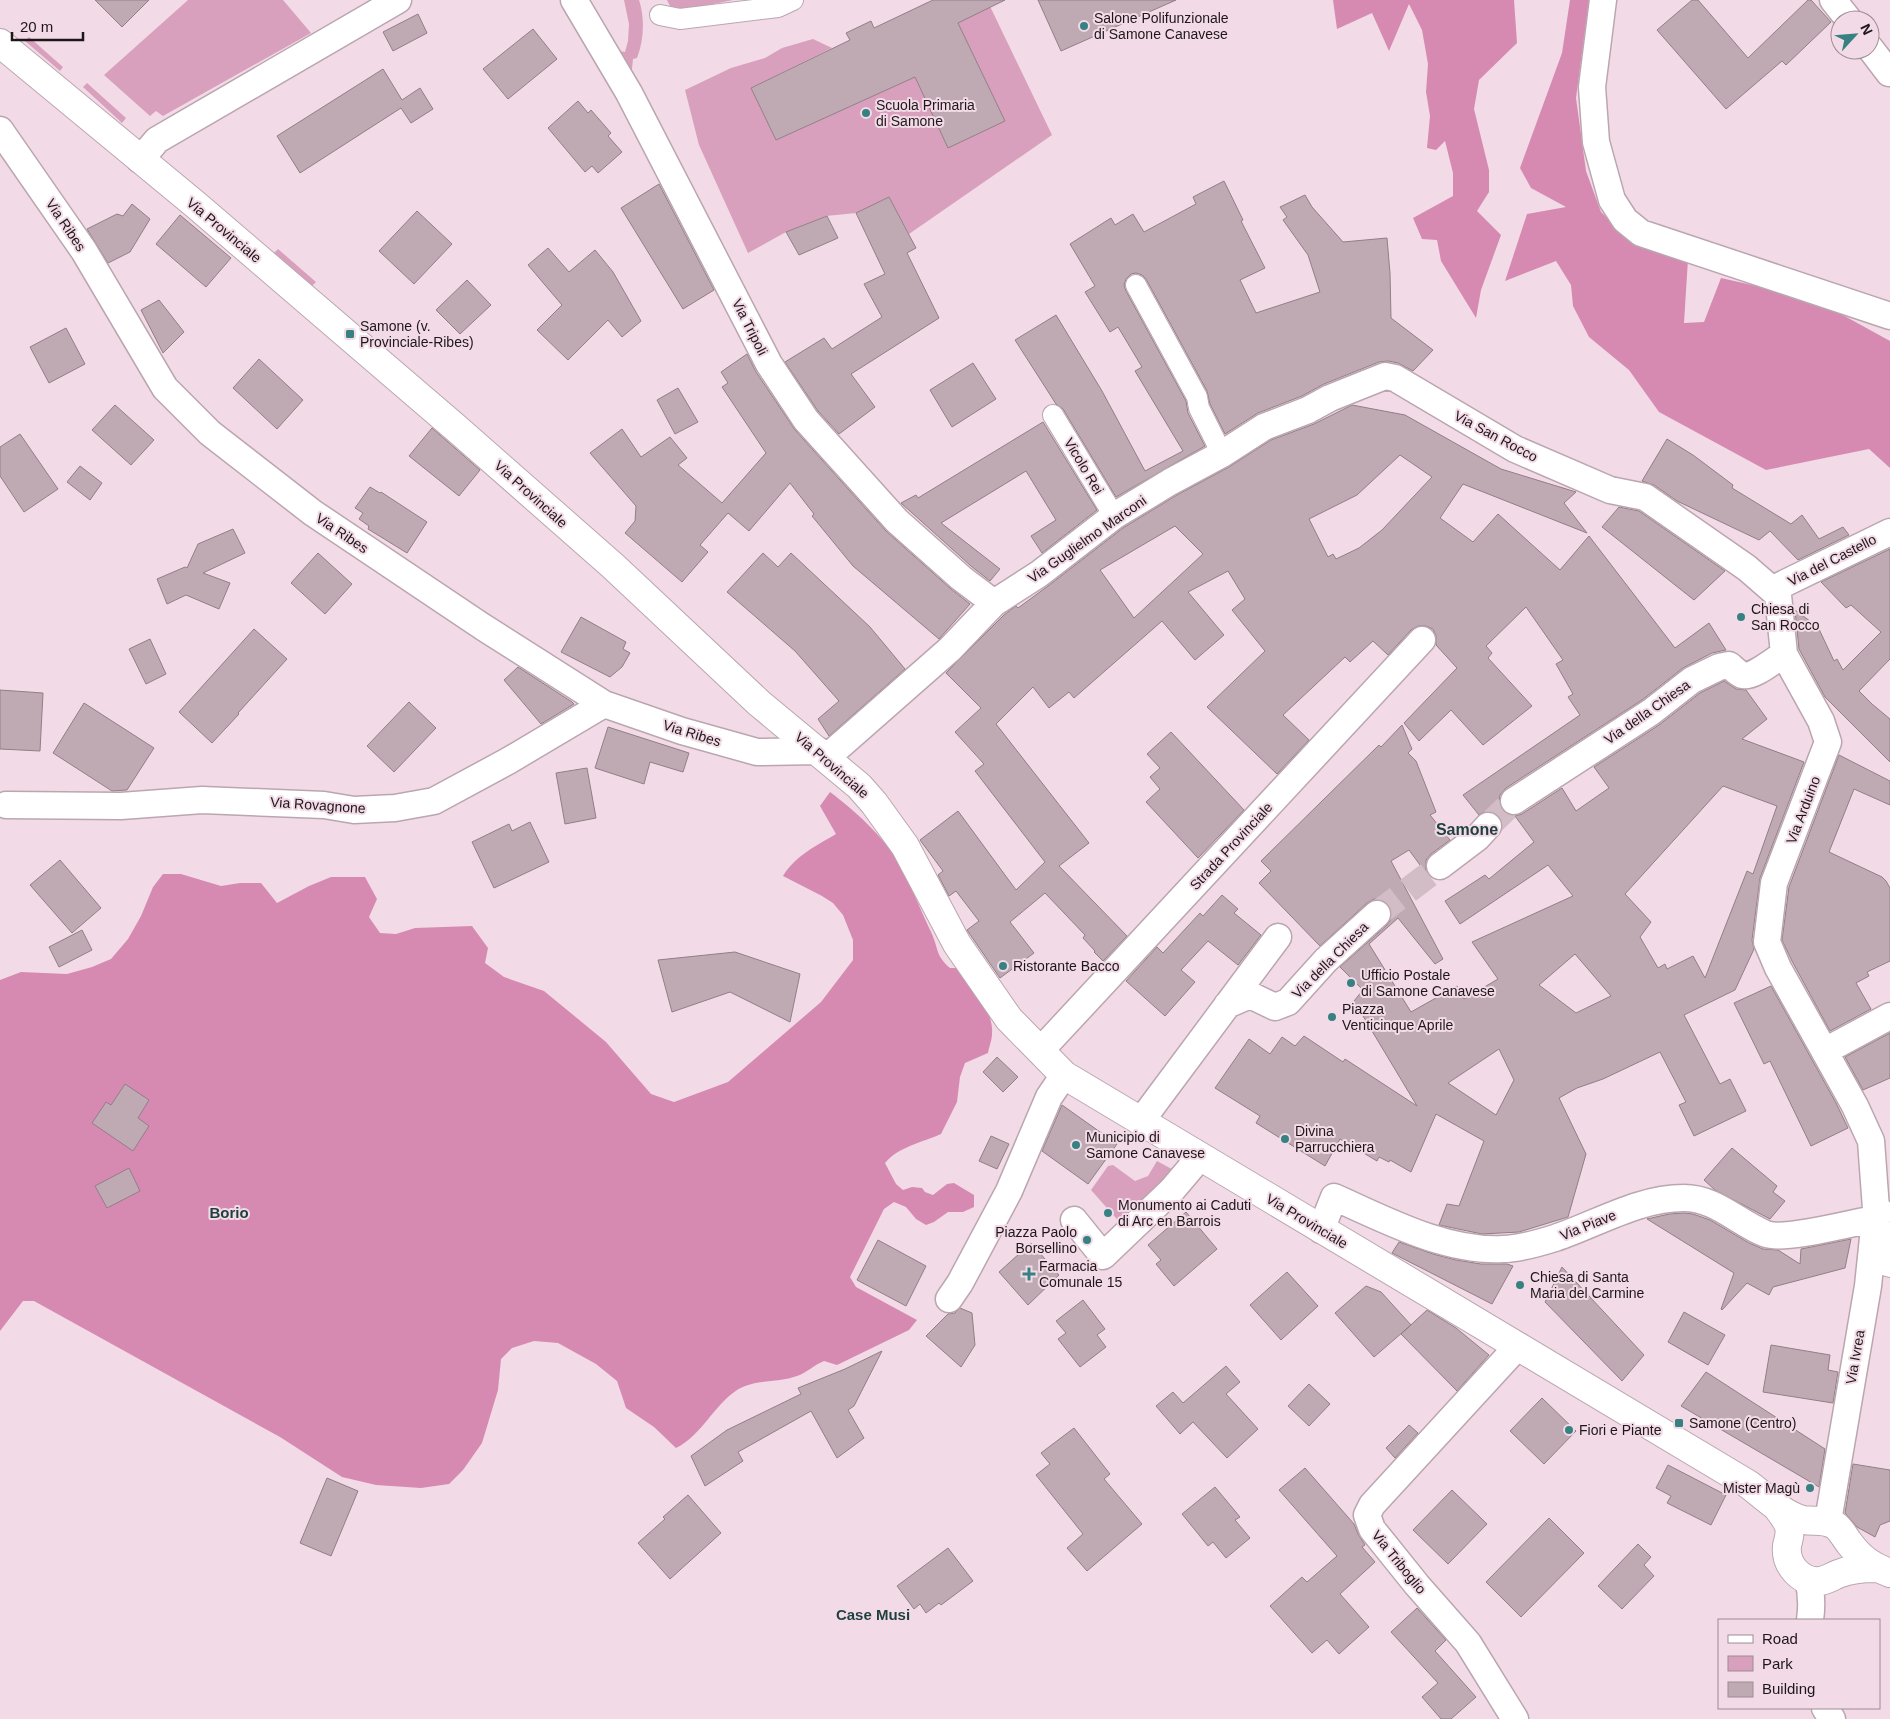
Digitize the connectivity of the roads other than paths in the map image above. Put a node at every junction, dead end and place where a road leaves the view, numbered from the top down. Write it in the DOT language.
graph roads {
  1 [pos="398,0"];
  2 [pos="574,0"];
  3 [pos="793,0"];
  4 [pos="1603,0"];
  5 [pos="1833,0"];
  6 [pos="1841,10"];
  7 [pos="660,15"];
  8 [pos="0,43"];
  9 [pos="1879,60"];
  10 [pos="1889,73"];
  11 [pos="0,130"];
  12 [pos="140,160"];
  13 [pos="1136,285"];
  14 [pos="1890,316"];
  15 [pos="1385,376"];
  16 [pos="1053,415"];
  17 [pos="1222,454"];
  18 [pos="1114,516"];
  19 [pos="1890,532"];
  20 [pos="1773,589"];
  21 [pos="994,604"];
  22 [pos="1422,640"];
  23 [pos="1784,654"];
  24 [pos="604,704"];
  25 [pos="823,755"];
  26 [pos="1514,801"];
  27 [pos="6,805"];
  28 [pos="1488,826"];
  29 [pos="1440,866"];
  30 [pos="1377,914"];
  31 [pos="1278,937"];
  32 [pos="1227,1005"];
  33 [pos="1890,1016"];
  34 [pos="1040,1051"];
  35 [pos="1825,1051"];
  36 [pos="1064,1075"];
  37 [pos="1141,1121"];
  38 [pos="1200,1157"];
  39 [pos="1882,1219"];
  40 [pos="1074,1220"];
  41 [pos="1321,1230"];
  42 [pos="1890,1267"];
  43 [pos="1879,1282"];
  44 [pos="949,1298"];
  45 [pos="1518,1346"];
  46 [pos="1774,1504"];
  47 [pos="1828,1527"];
  48 [pos="1790,1537"];
  49 [pos="1883,1571"];
  50 [pos="1819,1592"];
  51 [pos="1515,1719"];
  1 -- 12 [label="street"];
  2 -- 21 [label="street, Via Tripoli"];
  3 -- 7 [label="street"];
  4 -- 14 [label="street"];
  5 -- 6 [label="street"];
  8 -- 12 [label="main road, Via Provinciale"];
  9 -- 10 [label="street"];
  11 -- 24 [label="street, Via Ribes"];
  12 -- 25 [label="main road, Via Provinciale"];
  13 -- 17 [label="street"];
  15 -- 17 [label="street, Via Guglielmo Marconi"];
  15 -- 20 [label="street, Via San Rocco"];
  16 -- 18 [label="street, Vicolo Rei"];
  17 -- 18 [label="street, Via Guglielmo Marconi"];
  18 -- 21 [label="street, Via Guglielmo Marconi"];
  19 -- 20 [label="street, Via del Castello"];
  20 -- 23 [label="street, Via Arduino"];
  21 -- 25 [label="street, Via Guglielmo Marconi"];
  22 -- 34 [label="street, Strada Provinciale"];
  23 -- 26 [label="street, Via della Chiesa"];
  23 -- 35 [label="street, Via Arduino"];
  24 -- 25 [label="street, Via Ribes"];
  24 -- 27 [label="street, Via Rovagnone"];
  25 -- 34 [label="main road, Via Provinciale"];
  28 -- 29 [label="street"];
  30 -- 32 [label="street, Via della Chiesa"];
  31 -- 32 [label="street"];
  32 -- 37 [label="street"];
  33 -- 35 [label="street"];
  34 -- 36 [label="main road, Via Provinciale"];
  35 -- 39 [label="street, Via Arduino"];
  36 -- 37 [label="main road, Via Provinciale"];
  36 -- 44 [label="street"];
  37 -- 38 [label="main road, Via Provinciale"];
  38 -- 40 [label="street"];
  38 -- 41 [label="main road, Via Provinciale"];
  39 -- 41 [label="street, Via Piave"];
  39 -- 42 [label="street"];
  39 -- 43 [label="street, Via Ivrea"];
  41 -- 45 [label="main road, Via Provinciale"];
  43 -- 47 [label="street, Via Ivrea"];
  45 -- 46 [label="main road, Via Provinciale"];
  45 -- 51 [label="street, Via Triboglio"];
  46 -- 47 [label="main road, Via Provinciale"];
  46 -- 48 [label="main road, Via Provinciale"];
  47 -- 48 [label="main road"];
  47 -- 49 [label="main road"];
  47 -- 50 [label="main road"];
  48 -- 50 [label="main road, Via Provinciale"];
  49 -- 50 [label="main road"];
}
